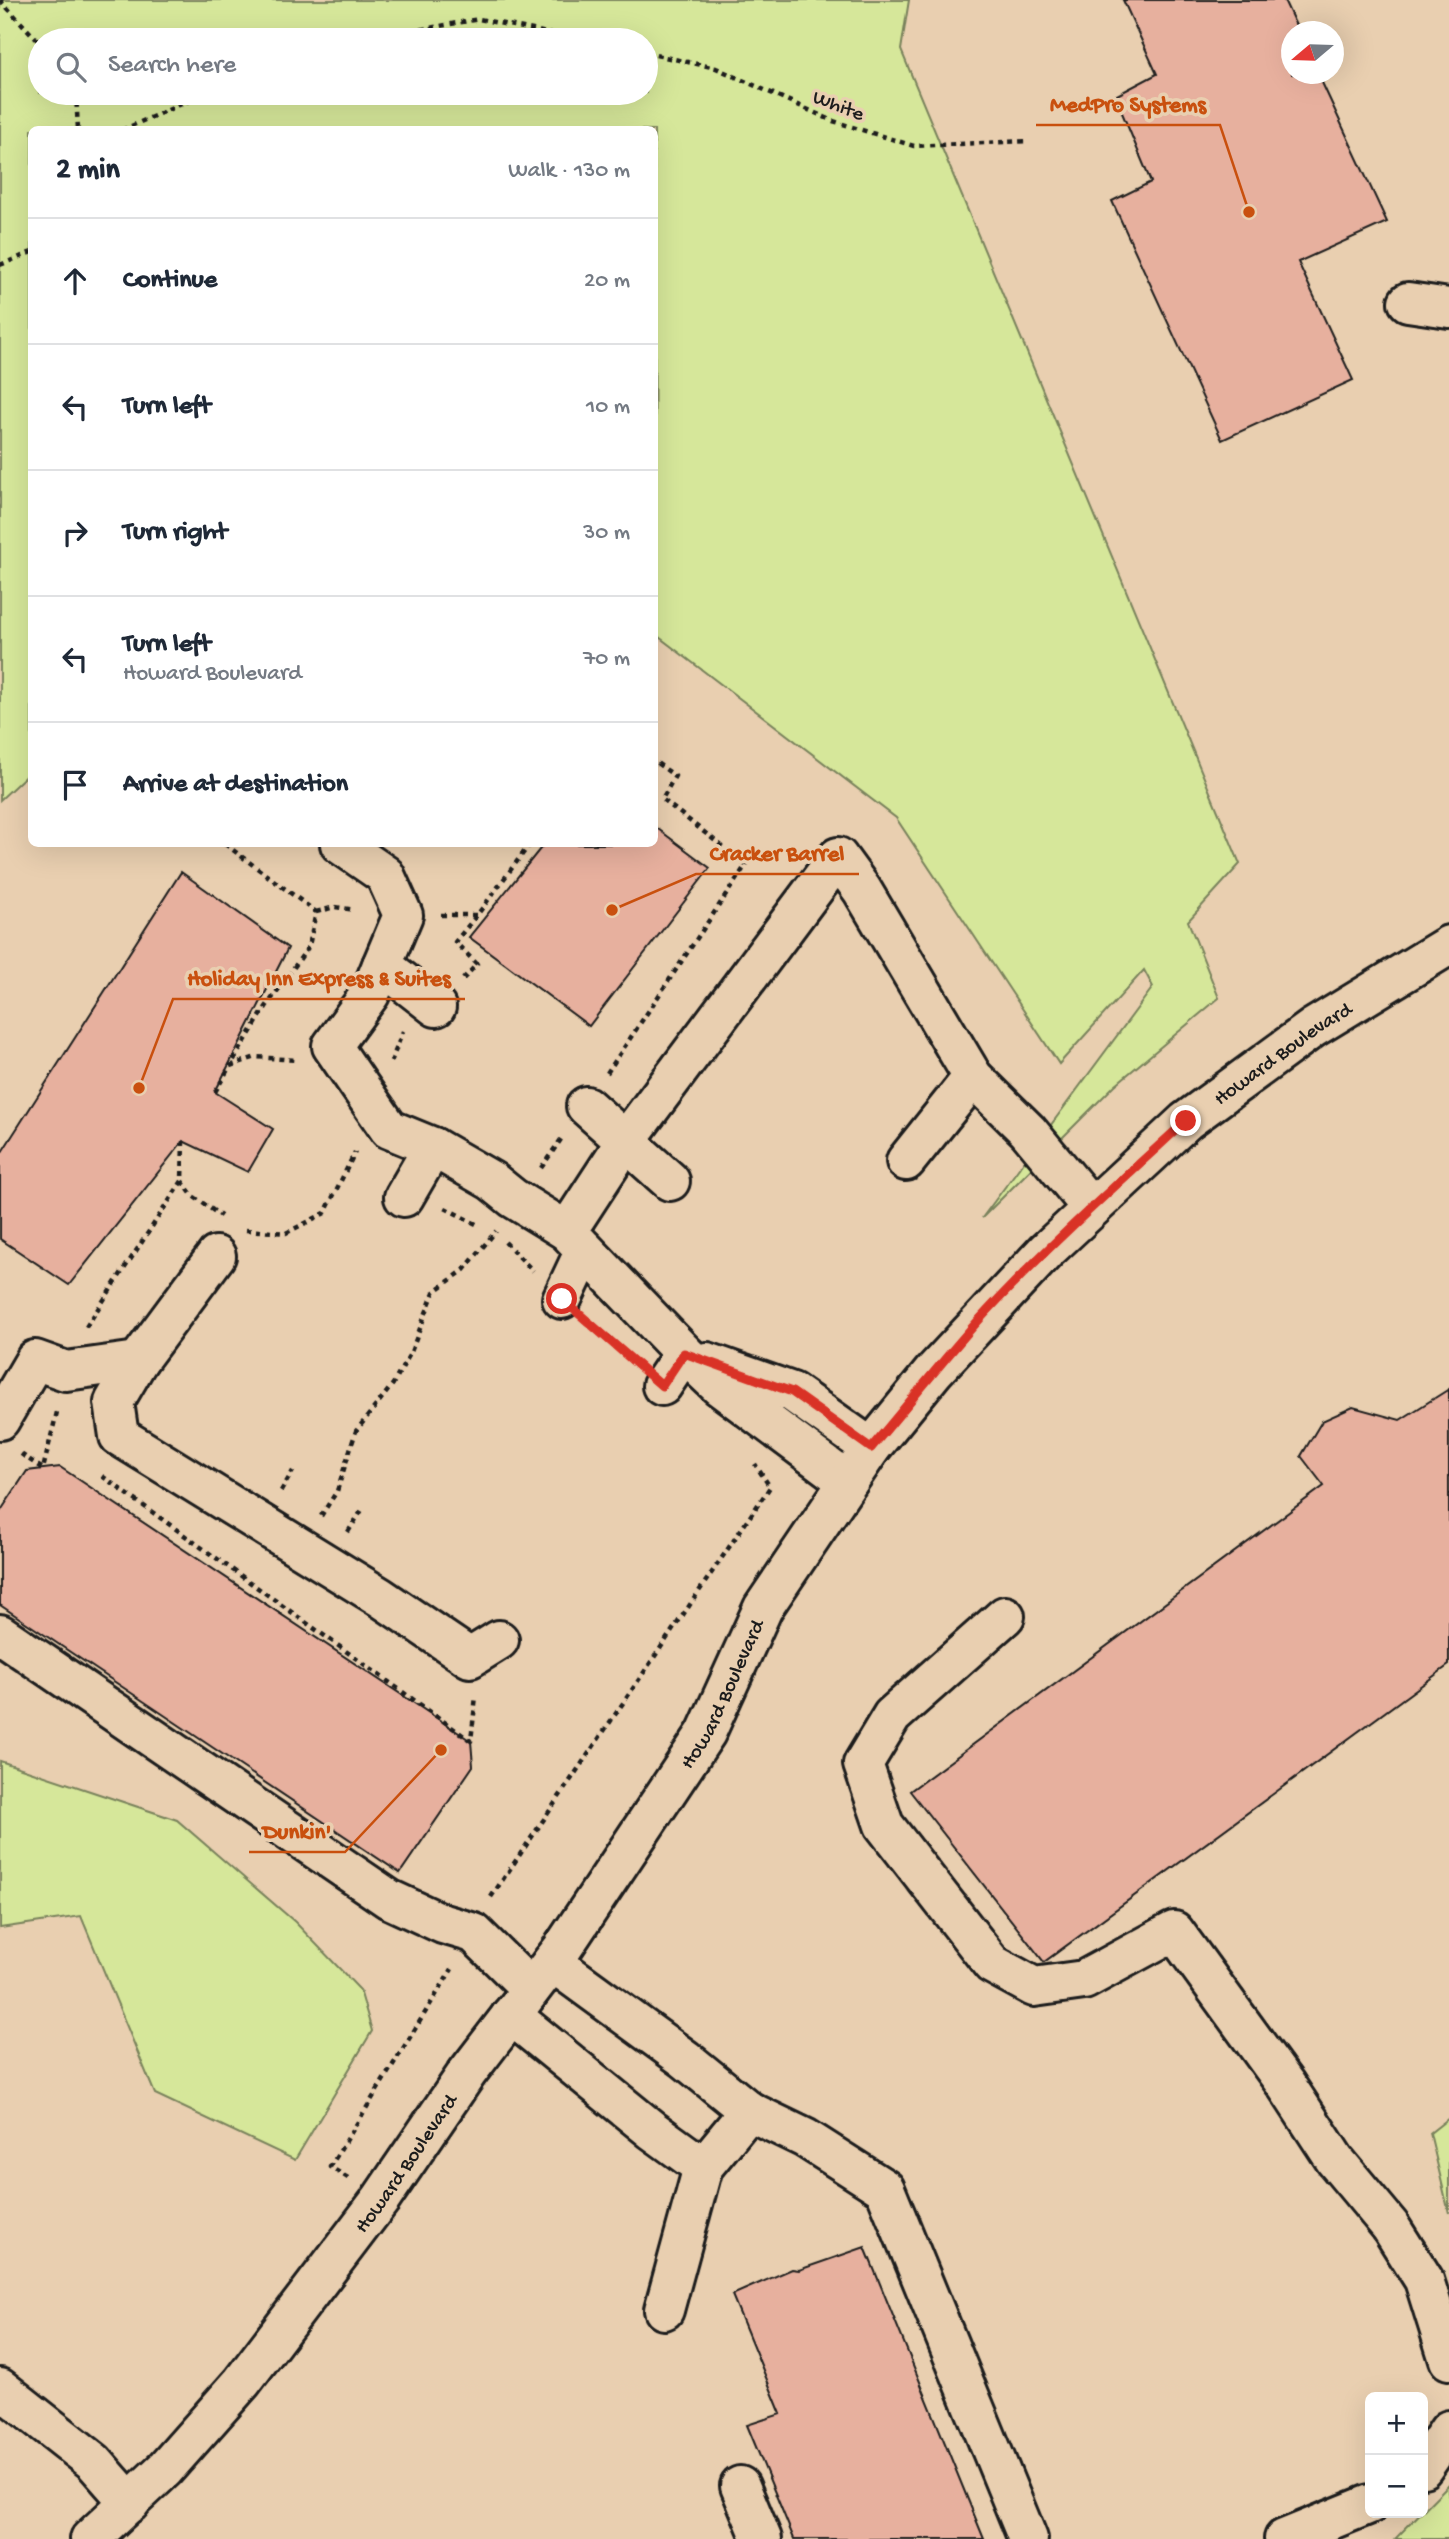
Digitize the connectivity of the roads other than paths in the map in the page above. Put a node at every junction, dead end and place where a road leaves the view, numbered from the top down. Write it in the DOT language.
graph roads {
  1 [pos="1408,302"];
  2 [pos="1449,308"];
  3 [pos="344,847"];
  4 [pos="1449,945"];
  5 [pos="382,965"];
  6 [pos="436,1007"];
  7 [pos="973,1077"];
  8 [pos="586,1106"];
  9 [pos="625,1142"];
  10 [pos="433,1147"];
  11 [pos="906,1161"];
  12 [pos="670,1181"];
  13 [pos="421,1202"];
  14 [pos="1091,1207"];
  15 [pos="228,1236"];
  16 [pos="576,1241"];
  17 [pos="562,1299"];
  18 [pos="684,1353"];
  19 [pos="138,1361"];
  20 [pos="662,1386"];
  21 [pos="5,1434"];
  22 [pos="871,1448"];
  23 [pos="848,1482"];
  24 [pos="1005,1616"];
  25 [pos="0,1634"];
  26 [pos="499,1640"];
  27 [pos="531,1989"];
  28 [pos="750,2111"];
  29 [pos="703,2167"];
  30 [pos="664,2310"];
  31 [pos="1449,2360"];
  32 [pos="0,2388"];
  33 [pos="1449,2430"];
  34 [pos="1428,2461"];
  35 [pos="740,2486"];
  36 [pos="130,2503"];
  37 [pos="1365,2506"];
  38 [pos="90,2539"];
  39 [pos="762,2539"];
  40 [pos="1028,2539"];
  41 [pos="1284,2539"];
  1 -- 2 [label="main road"];
  3 -- 5 [label="main road"];
  4 -- 14 [label="main road, Howard Boulevard"];
  5 -- 6 [label="main road"];
  5 -- 10 [label="main road"];
  7 -- 9 [label="main road"];
  7 -- 11 [label="main road"];
  7 -- 14 [label="main road"];
  8 -- 9 [label="main road"];
  9 -- 12 [label="main road"];
  9 -- 16 [label="main road"];
  10 -- 13 [label="main road"];
  10 -- 16 [label="main road"];
  14 -- 22 [label="main road, Howard Boulevard"];
  15 -- 19 [label="main road"];
  16 -- 17 [label="main road"];
  16 -- 18 [label="main road"];
  18 -- 20 [label="main road"];
  18 -- 22 [label="main road"];
  18 -- 23 [label="main road"];
  19 -- 21 [label="main road"];
  19 -- 26 [label="main road"];
  22 -- 23 [label="main road, Howard Boulevard"];
  23 -- 27 [label="main road, Howard Boulevard"];
  24 -- 31 [label="main road"];
  25 -- 27 [label="main road"];
  27 -- 28 [label="main road"];
  27 -- 29 [label="main road"];
  27 -- 36 [label="main road, Howard Boulevard"];
  28 -- 29 [label="main road"];
  28 -- 40 [label="main road"];
  29 -- 30 [label="main road"];
  32 -- 36 [label="main road"];
  33 -- 34 [label="main road"];
  35 -- 39 [label="main road"];
  36 -- 38 [label="main road, Howard Boulevard"];
  37 -- 41 [label="main road"];
}
